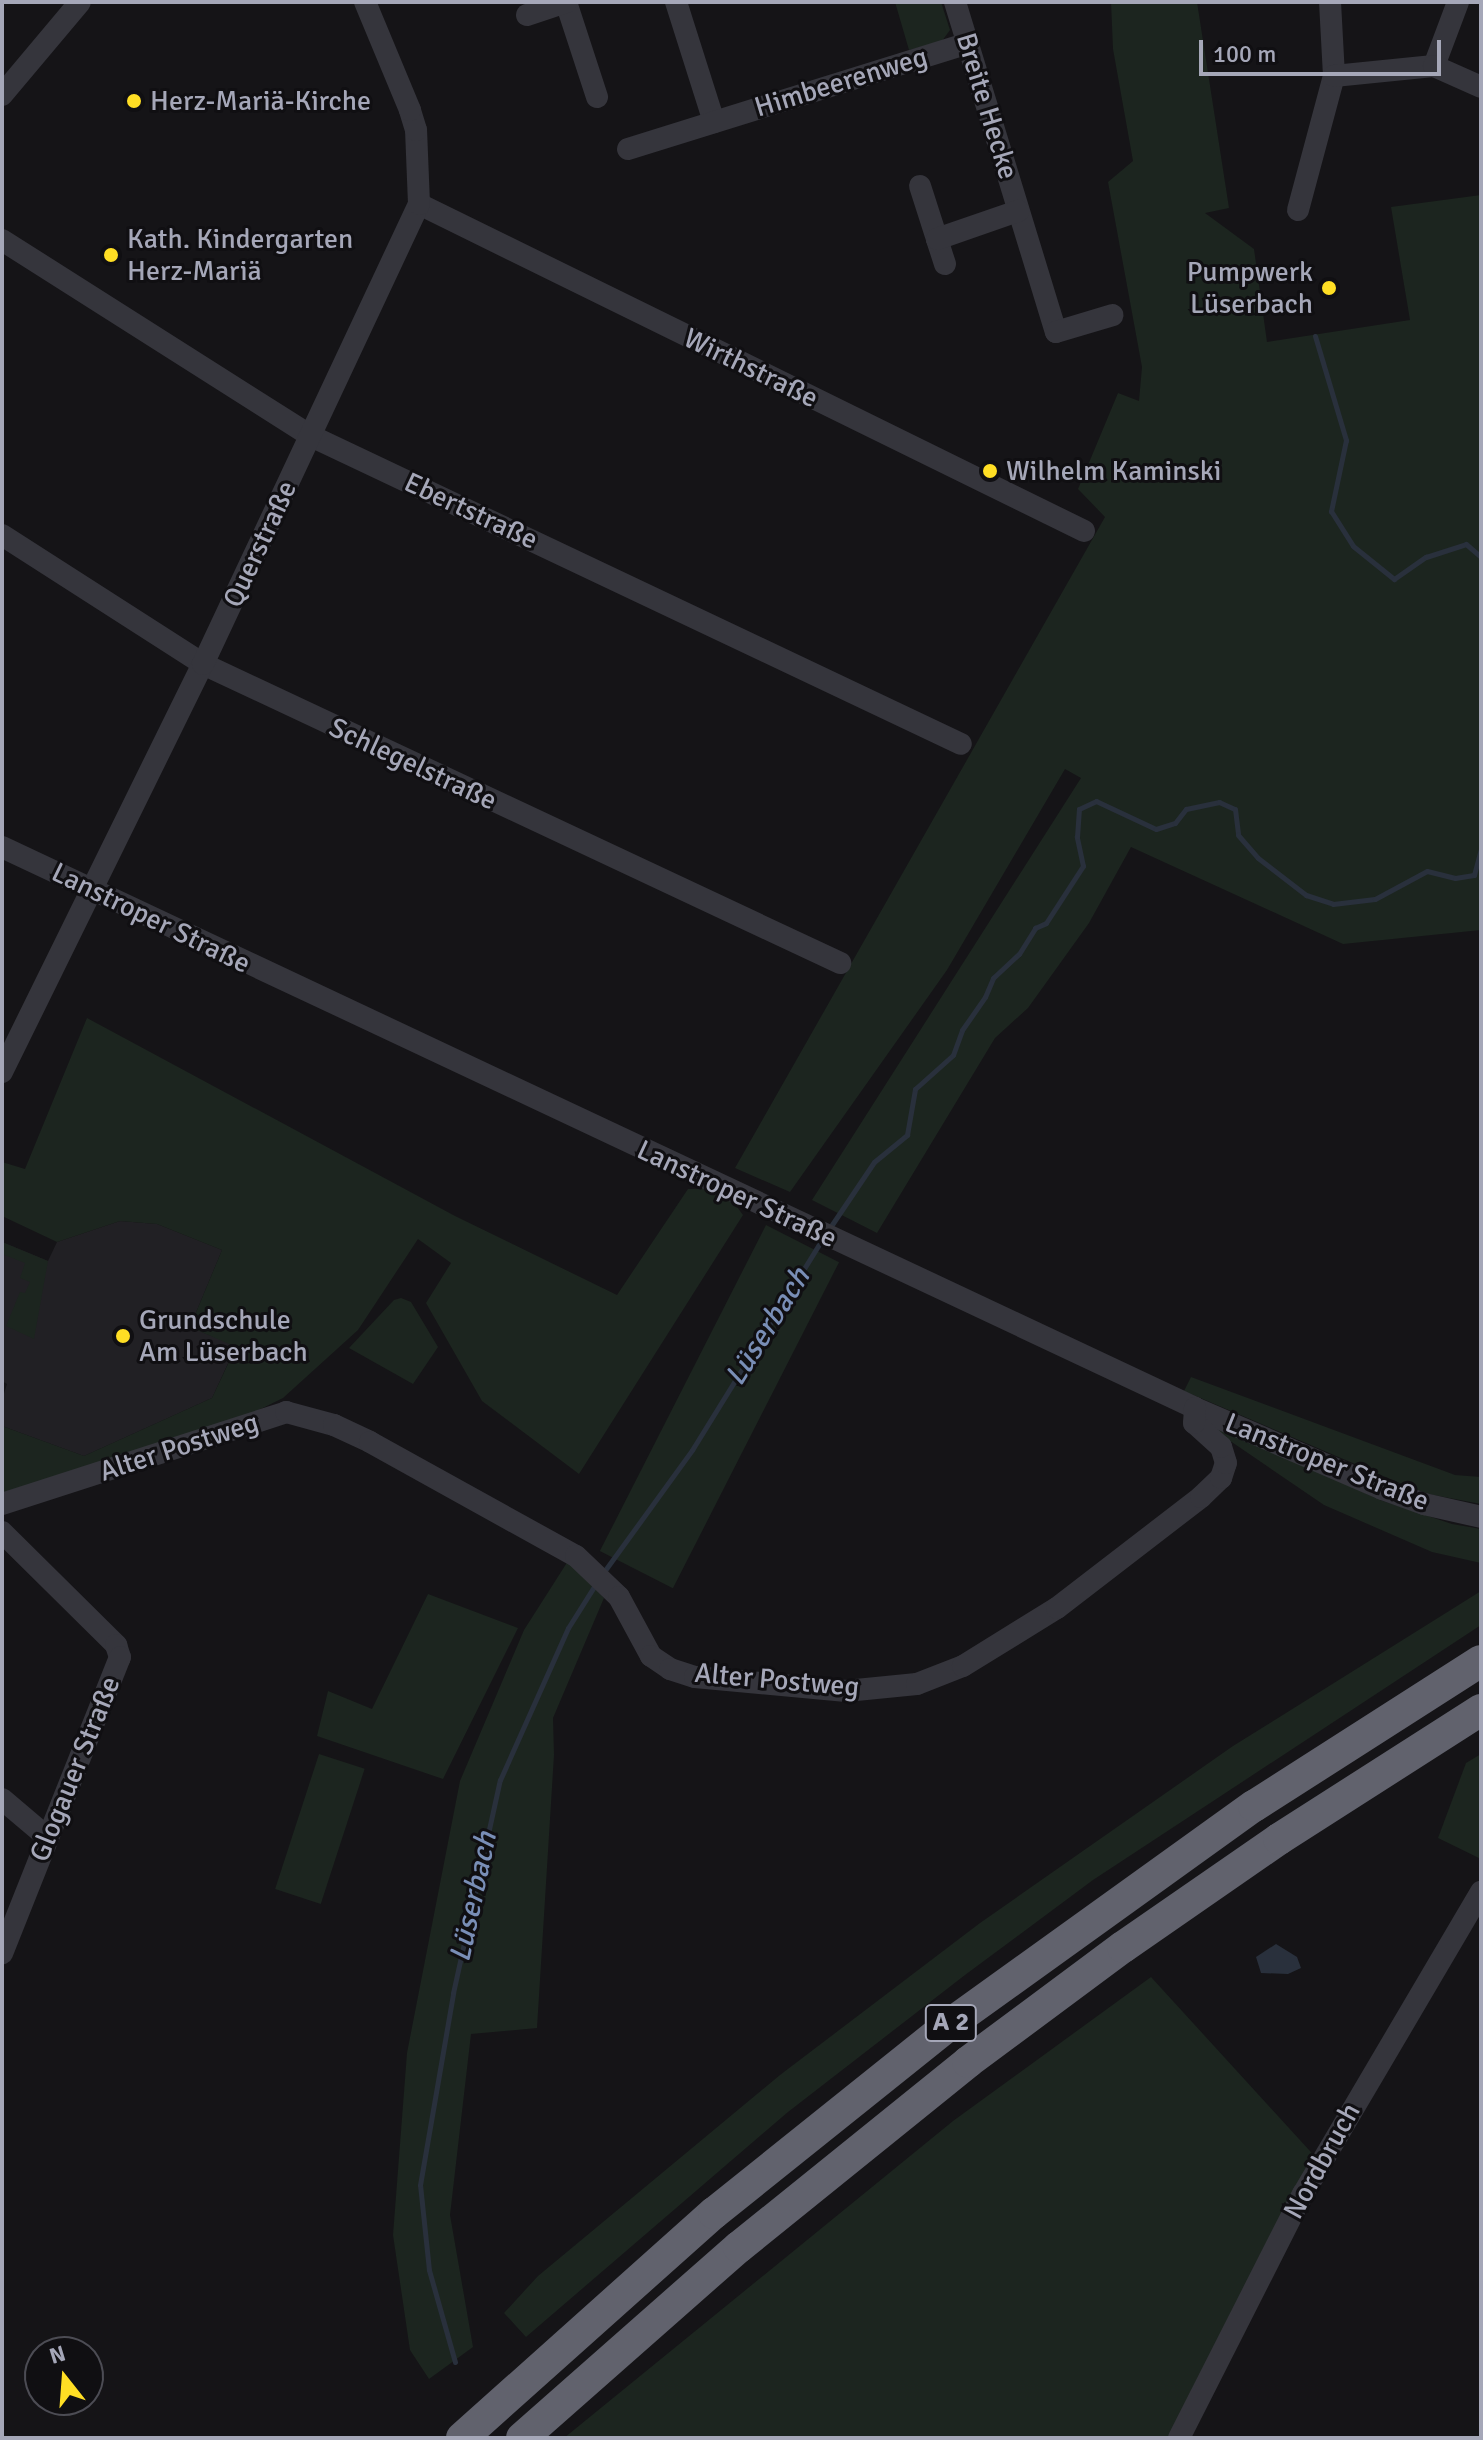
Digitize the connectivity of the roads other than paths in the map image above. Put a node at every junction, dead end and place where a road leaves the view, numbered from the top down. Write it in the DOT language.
graph roads {
  1 [pos="80,2"];
  2 [pos="365,2"];
  3 [pos="566,2"];
  4 [pos="676,2"];
  5 [pos="955,2"];
  6 [pos="1330,2"];
  7 [pos="1458,2"];
  8 [pos="527,15"];
  9 [pos="968,43"];
  10 [pos="1434,66"];
  11 [pos="1334,76"];
  12 [pos="1481,87"];
  13 [pos="2,95"];
  14 [pos="597,97"];
  15 [pos="714,122"];
  16 [pos="628,149"];
  17 [pos="920,186"];
  18 [pos="419,204"];
  19 [pos="1298,210"];
  20 [pos="1018,211"];
  21 [pos="937,239"];
  22 [pos="2,240"];
  23 [pos="945,264"];
  24 [pos="1113,315"];
  25 [pos="311,436"];
  26 [pos="1084,531"];
  27 [pos="2,535"];
  28 [pos="203,664"];
  29 [pos="961,744"];
  30 [pos="2,847"];
  31 [pos="90,889"];
  32 [pos="840,963"];
  33 [pos="2,1072"];
  34 [pos="1195,1408"];
  35 [pos="2,1504"];
  36 [pos="1481,1517"];
  37 [pos="2,1532"];
  38 [pos="1481,1661"];
  39 [pos="1481,1710"];
  40 [pos="2,1799"];
  41 [pos="47,1837"];
  42 [pos="1481,1892"];
  43 [pos="2,1953"];
  44 [pos="462,2438"];
  45 [pos="522,2438"];
  46 [pos="1179,2438"];
  1 -- 13 [label="street"];
  2 -- 18 [label="street, Querstraße"];
  3 -- 8 [label="street"];
  3 -- 14 [label="street"];
  4 -- 15 [label="street"];
  5 -- 9 [label="street, Breite Hecke"];
  6 -- 11 [label="street"];
  7 -- 10 [label="street"];
  9 -- 15 [label="street, Himbeerenweg"];
  9 -- 20 [label="street, Breite Hecke"];
  10 -- 11 [label="street"];
  10 -- 12 [label="street"];
  11 -- 19 [label="street"];
  15 -- 16 [label="street, Himbeerenweg"];
  17 -- 21 [label="street"];
  18 -- 25 [label="street, Querstraße"];
  18 -- 26 [label="street, Wirthstraße"];
  20 -- 21 [label="street, Breite Hecke"];
  20 -- 24 [label="street, Breite Hecke"];
  21 -- 23 [label="street"];
  22 -- 25 [label="street, Ebertstraße"];
  25 -- 28 [label="street, Querstraße"];
  25 -- 29 [label="street, Ebertstraße"];
  27 -- 28 [label="street, Schlegelstraße"];
  28 -- 31 [label="street, Querstraße"];
  28 -- 32 [label="street, Schlegelstraße"];
  30 -- 31 [label="street, Lanstroper Straße"];
  31 -- 33 [label="street, Querstraße"];
  31 -- 34 [label="street, Lanstroper Straße"];
  34 -- 35 [label="street, Alter Postweg"];
  34 -- 36 [label="street, Lanstroper Straße"];
  37 -- 41 [label="street, Glogauer Straße"];
  38 -- 44 [label="highway, A 2"];
  39 -- 45 [label="highway, A 2"];
  40 -- 41 [label="street"];
  41 -- 43 [label="street, Glogauer Straße"];
  42 -- 46 [label="street, Nordbruch"];
}
